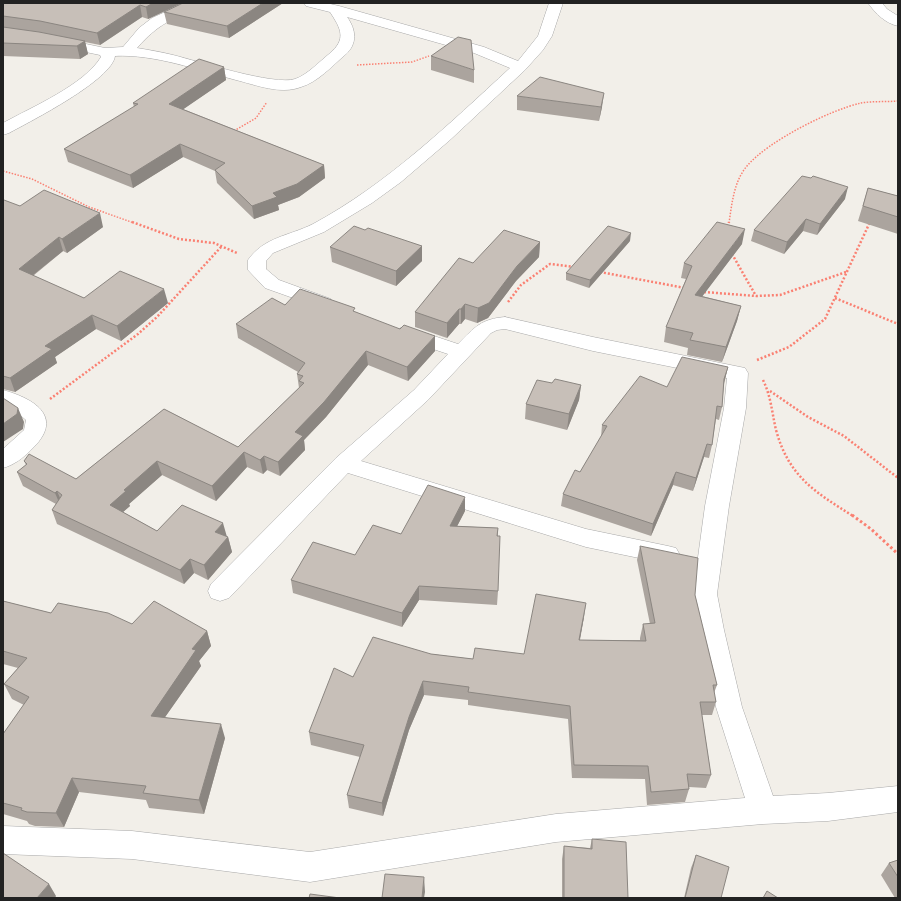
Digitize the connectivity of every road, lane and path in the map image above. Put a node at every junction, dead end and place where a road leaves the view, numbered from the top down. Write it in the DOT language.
graph roads {
  1 [pos="196,3"];
  2 [pos="311,3"];
  3 [pos="556,3"];
  4 [pos="875,3"];
  5 [pos="334,9"];
  6 [pos="898,22"];
  7 [pos="3,34"];
  8 [pos="126,51"];
  9 [pos="105,52"];
  10 [pos="432,55"];
  11 [pos="323,66"];
  12 [pos="520,67"];
  13 [pos="273,85"];
  14 [pos="898,101"];
  15 [pos="3,130"];
  16 [pos="233,132"];
  17 [pos="3,171"];
  18 [pos="873,216"];
  19 [pos="728,227"];
  20 [pos="221,247"];
  21 [pos="731,249"];
  22 [pos="257,261"];
  23 [pos="576,267"];
  24 [pos="599,272"];
  25 [pos="846,272"];
  26 [pos="688,289"];
  27 [pos="702,291"];
  28 [pos="756,296"];
  29 [pos="835,298"];
  30 [pos="338,308"];
  31 [pos="493,324"];
  32 [pos="898,324"];
  33 [pos="389,326"];
  34 [pos="462,352"];
  35 [pos="747,367"];
  36 [pos="769,390"];
  37 [pos="3,397"];
  38 [pos="32,413"];
  39 [pos="3,460"];
  40 [pos="344,464"];
  41 [pos="898,478"];
  42 [pos="898,554"];
  43 [pos="710,564"];
  44 [pos="220,591"];
  45 [pos="898,799"];
  46 [pos="763,810"];
  47 [pos="3,840"];
  1 -- 8 [label="street"];
  2 -- 5 [label="street"];
  3 -- 12 [label="street"];
  4 -- 6 [label="street"];
  5 -- 11 [label="street"];
  5 -- 12 [label="street"];
  7 -- 9 [label="street"];
  8 -- 9 [label="street"];
  8 -- 13 [label="street"];
  9 -- 15 [label="street"];
  10 -- 11 [label="path"];
  11 -- 13 [label="street"];
  12 -- 22 [label="street"];
  13 -- 16 [label="path"];
  14 -- 19 [label="path"];
  17 -- 20 [label="path"];
  18 -- 25 [label="path"];
  20 -- 22 [label="path"];
  20 -- 38 [label="path"];
  21 -- 28 [label="path"];
  22 -- 30 [label="street"];
  23 -- 31 [label="path"];
  24 -- 26 [label="path"];
  25 -- 28 [label="path"];
  25 -- 29 [label="path"];
  27 -- 28 [label="path"];
  29 -- 32 [label="path"];
  29 -- 35 [label="path"];
  31 -- 34 [label="street"];
  31 -- 35 [label="street"];
  33 -- 34 [label="street"];
  34 -- 40 [label="street"];
  35 -- 36 [label="path"];
  35 -- 43 [label="street"];
  36 -- 41 [label="path"];
  36 -- 42 [label="path"];
  37 -- 38 [label="street"];
  38 -- 39 [label="street"];
  40 -- 43 [label="street"];
  40 -- 44 [label="street"];
  43 -- 46 [label="street"];
  45 -- 46 [label="street"];
  46 -- 47 [label="street"];
}
